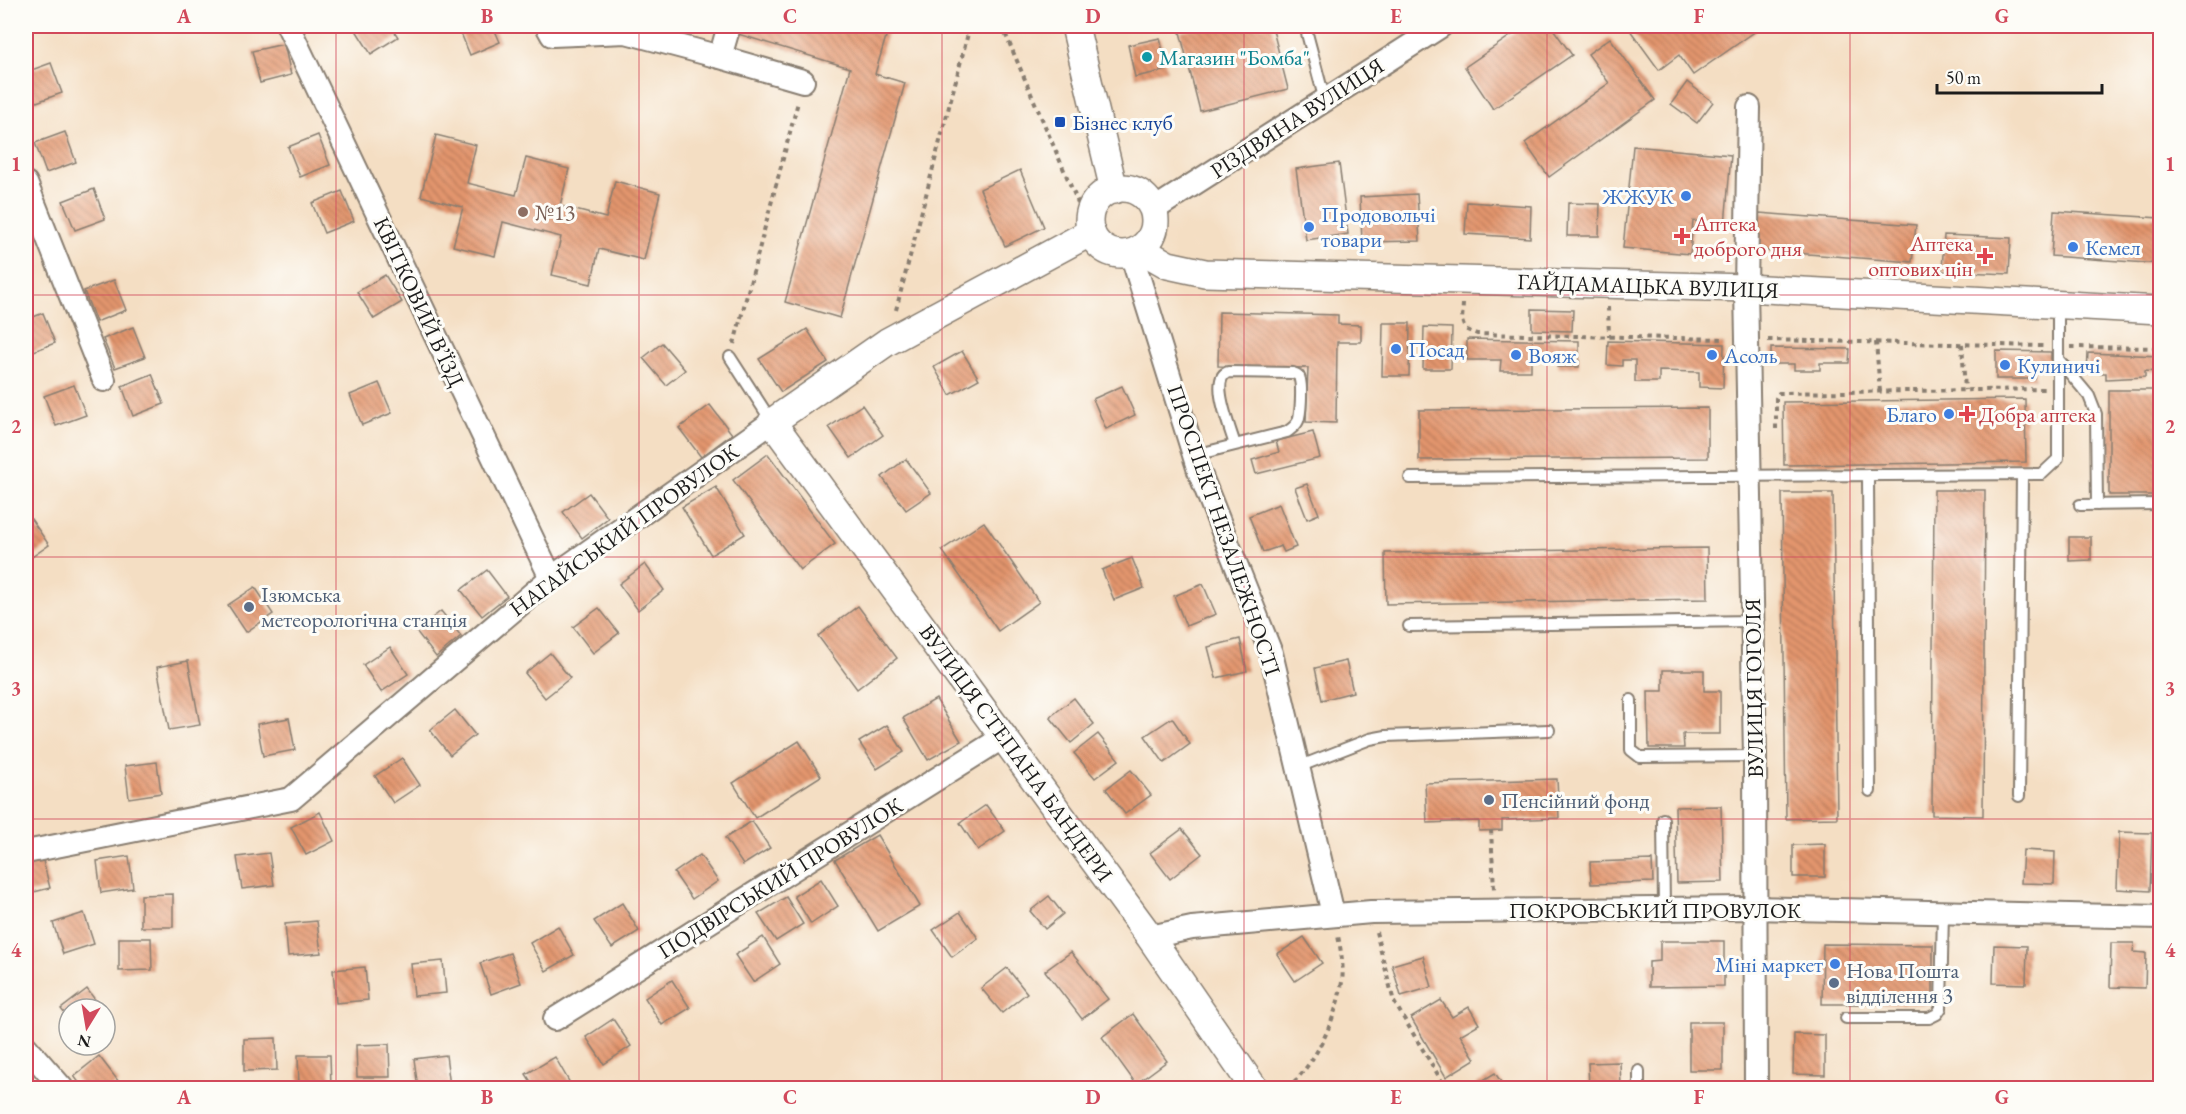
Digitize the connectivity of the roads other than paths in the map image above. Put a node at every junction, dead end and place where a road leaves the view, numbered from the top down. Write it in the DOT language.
graph roads {
  1 [pos="288,26"];
  2 [pos="729,26"];
  3 [pos="1075,26"];
  4 [pos="1305,26"];
  5 [pos="1442,26"];
  6 [pos="549,30"];
  7 [pos="720,57"];
  8 [pos="803,81"];
  9 [pos="1325,100"];
  10 [pos="1749,107"];
  11 [pos="1114,190"];
  12 [pos="27,192"];
  13 [pos="1153,210"];
  14 [pos="1091,232"];
  15 [pos="1135,251"];
  16 [pos="1746,288"];
  17 [pos="2058,304"];
  18 [pos="2160,310"];
  19 [pos="730,357"];
  20 [pos="2058,359"];
  21 [pos="104,380"];
  22 [pos="772,422"];
  23 [pos="1235,445"];
  24 [pos="1195,455"];
  25 [pos="1868,475"];
  26 [pos="2022,475"];
  27 [pos="1749,477"];
  28 [pos="1410,478"];
  29 [pos="2160,504"];
  30 [pos="2080,505"];
  31 [pos="2097,505"];
  32 [pos="551,578"];
  33 [pos="1753,621"];
  34 [pos="1409,626"];
  35 [pos="1631,700"];
  36 [pos="1549,730"];
  37 [pos="1005,736"];
  38 [pos="1755,756"];
  39 [pos="1298,766"];
  40 [pos="1870,790"];
  41 [pos="2019,796"];
  42 [pos="1664,819"];
  43 [pos="26,852"];
  44 [pos="1943,902"];
  45 [pos="1664,908"];
  46 [pos="1756,908"];
  47 [pos="1334,914"];
  48 [pos="2160,917"];
  49 [pos="1150,937"];
  50 [pos="1846,1018"];
  51 [pos="555,1019"];
  52 [pos="26,1047"];
  53 [pos="1640,1071"];
  54 [pos="62,1089"];
  55 [pos="1254,1089"];
  56 [pos="1639,1089"];
  57 [pos="1756,1089"];
  1 -- 32 [label="street, КВІТКОВИЙ В’ЇЗД"];
  2 -- 7 [label="street"];
  3 -- 11 [label="street"];
  4 -- 9 [label="lane"];
  5 -- 9 [label="street, РІЗДВЯНА ВУЛИЦЯ"];
  6 -- 7 [label="street"];
  7 -- 8 [label="street"];
  9 -- 13 [label="street, РІЗДВЯНА ВУЛИЦЯ"];
  10 -- 16 [label="street, ВУЛИЦЯ ГОГОЛЯ"];
  11 -- 13 [label="street"];
  11 -- 14 [label="street"];
  12 -- 21 [label="street"];
  13 -- 15 [label="street"];
  14 -- 15 [label="street"];
  14 -- 22 [label="street, НАГАЙСЬКИЙ ПРОВУЛОК"];
  15 -- 16 [label="street, ГАЙДАМАЦЬКА ВУЛИЦЯ"];
  15 -- 24 [label="street, ПРОСПЕКТ НЕЗАЛЕЖНОСТІ"];
  16 -- 17 [label="street, ГАЙДАМАЦЬКА ВУЛИЦЯ"];
  16 -- 27 [label="street, ВУЛИЦЯ ГОГОЛЯ"];
  17 -- 18 [label="street, ГАЙДАМАЦЬКА ВУЛИЦЯ"];
  17 -- 20 [label="lane"];
  19 -- 22 [label="lane"];
  20 -- 26 [label="lane"];
  20 -- 31 [label="lane"];
  22 -- 32 [label="street, НАГАЙСЬКИЙ ПРОВУЛОК"];
  22 -- 37 [label="street, ВУЛИЦЯ СТЕПАНА БАНДЕРИ"];
  23 -- 23 [label="lane"];
  23 -- 24 [label="lane"];
  24 -- 39 [label="street, ПРОСПЕКТ НЕЗАЛЕЖНОСТІ"];
  25 -- 26 [label="lane"];
  25 -- 27 [label="lane"];
  25 -- 40 [label="lane"];
  26 -- 41 [label="lane"];
  27 -- 28 [label="lane"];
  27 -- 33 [label="street, ВУЛИЦЯ ГОГОЛЯ"];
  29 -- 31 [label="lane"];
  30 -- 31 [label="lane"];
  32 -- 43 [label="street, НАГАЙСЬКИЙ ПРОВУЛОК"];
  33 -- 34 [label="lane"];
  33 -- 38 [label="street, ВУЛИЦЯ ГОГОЛЯ"];
  35 -- 38 [label="lane"];
  36 -- 39 [label="lane"];
  37 -- 49 [label="street, ВУЛИЦЯ СТЕПАНА БАНДЕРИ"];
  37 -- 51 [label="street, ПОДВІРСЬКИЙ ПРОВУЛОК"];
  38 -- 46 [label="street, ВУЛИЦЯ ГОГОЛЯ"];
  39 -- 47 [label="street, ПРОСПЕКТ НЕЗАЛЕЖНОСТІ"];
  42 -- 45 [label="lane"];
  44 -- 50 [label="lane"];
  45 -- 46 [label="street, ПОКРОВСЬКИЙ ПРОВУЛОК"];
  45 -- 47 [label="street, ПОКРОВСЬКИЙ ПРОВУЛОК"];
  46 -- 48 [label="street, ПОКРОВСЬКИЙ ПРОВУЛОК"];
  46 -- 57 [label="street, ВУЛИЦЯ ГОГОЛЯ"];
  47 -- 49 [label="street, ПОКРОВСЬКИЙ ПРОВУЛОК"];
  49 -- 55 [label="street, ВУЛИЦЯ СТЕПАНА БАНДЕРИ"];
  52 -- 54 [label="street"];
  53 -- 56 [label="lane"];
}
